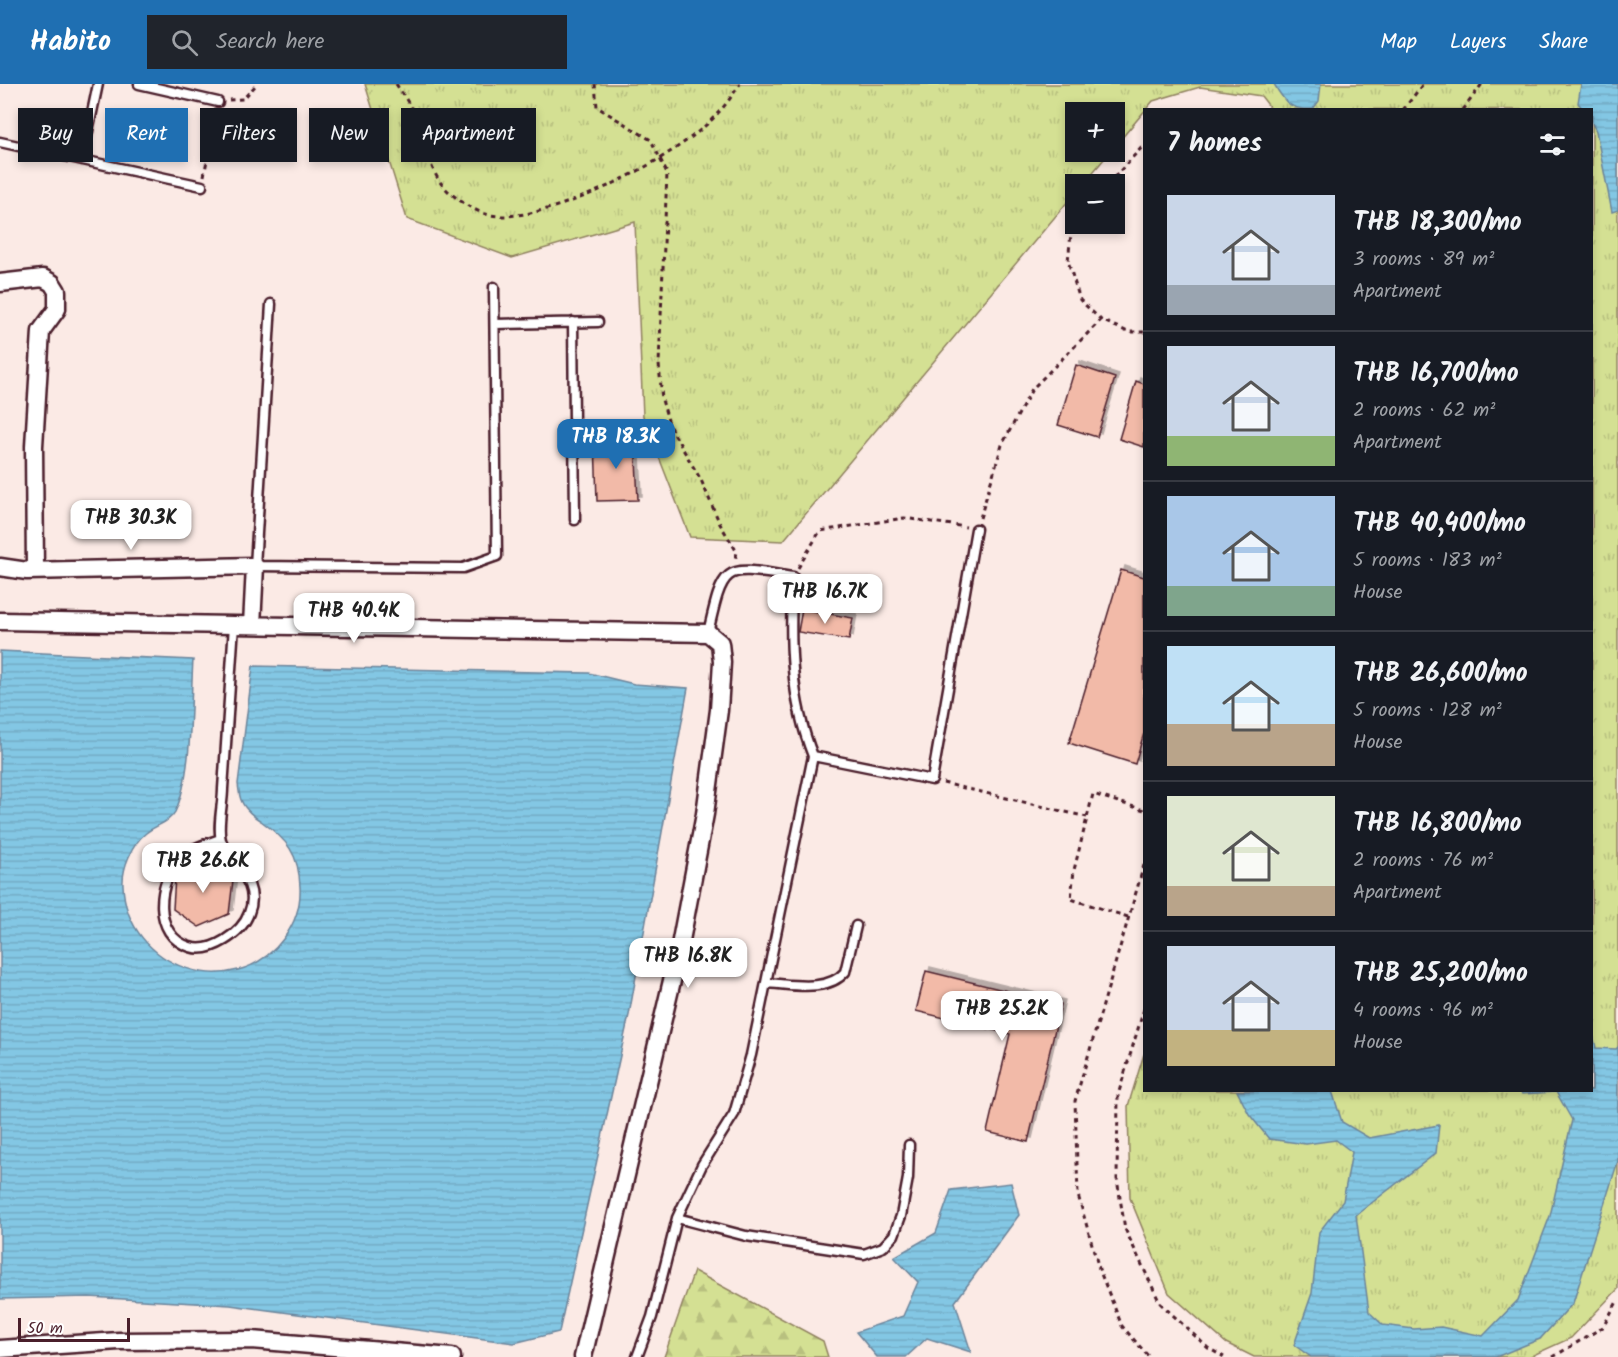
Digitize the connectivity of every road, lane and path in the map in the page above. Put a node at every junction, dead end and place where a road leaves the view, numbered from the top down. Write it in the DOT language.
graph roads {
  1 [pos="98,84"];
  2 [pos="139,84"];
  3 [pos="257,84"];
  4 [pos="396,84"];
  5 [pos="595,84"];
  6 [pos="740,84"];
  7 [pos="1423,84"];
  8 [pos="1482,84"];
  9 [pos="218,102"];
  10 [pos="93,108"];
  11 [pos="1405,108"];
  12 [pos="1465,108"];
  13 [pos="0,142"];
  14 [pos="18,146"];
  15 [pos="1143,146"];
  16 [pos="662,158"];
  17 [pos="91,162"];
  18 [pos="1117,174"];
  19 [pos="202,186"];
  20 [pos="1071,234"];
  21 [pos="0,283"];
  22 [pos="494,287"];
  23 [pos="271,304"];
  24 [pos="1101,320"];
  25 [pos="573,322"];
  26 [pos="598,322"];
  27 [pos="495,324"];
  28 [pos="1143,332"];
  29 [pos="575,520"];
  30 [pos="976,529"];
  31 [pos="255,566"];
  32 [pos="0,567"];
  33 [pos="35,571"];
  34 [pos="733,571"];
  35 [pos="793,577"];
  36 [pos="0,621"];
  37 [pos="234,625"];
  38 [pos="252,625"];
  39 [pos="708,633"];
  40 [pos="813,756"];
  41 [pos="932,780"];
  42 [pos="1143,810"];
  43 [pos="1087,817"];
  44 [pos="220,839"];
  45 [pos="1143,868"];
  46 [pos="1128,917"];
  47 [pos="856,926"];
  48 [pos="766,983"];
  49 [pos="1143,1013"];
  50 [pos="909,1145"];
  51 [pos="677,1218"];
  52 [pos="1618,1300"];
  53 [pos="0,1349"];
  54 [pos="452,1357"];
  55 [pos="582,1357"];
  56 [pos="637,1357"];
  57 [pos="1149,1357"];
  58 [pos="1224,1357"];
  59 [pos="1553,1357"];
  1 -- 10 [label="lane"];
  2 -- 9 [label="lane"];
  3 -- 9 [label="path"];
  4 -- 16 [label="path"];
  5 -- 16 [label="path"];
  6 -- 16 [label="path"];
  7 -- 11 [label="path"];
  8 -- 12 [label="path"];
  9 -- 19 [label="path"];
  13 -- 14 [label="lane"];
  15 -- 18 [label="path"];
  16 -- 34 [label="path"];
  17 -- 19 [label="lane"];
  20 -- 24 [label="path"];
  21 -- 33 [label="street"];
  22 -- 27 [label="lane"];
  23 -- 31 [label="lane"];
  24 -- 28 [label="path"];
  24 -- 30 [label="path"];
  25 -- 26 [label="lane"];
  25 -- 27 [label="lane"];
  25 -- 29 [label="lane"];
  27 -- 31 [label="lane"];
  30 -- 35 [label="path"];
  30 -- 41 [label="lane"];
  31 -- 33 [label="street"];
  31 -- 38 [label="street"];
  32 -- 33 [label="street"];
  34 -- 35 [label="lane"];
  34 -- 39 [label="lane"];
  35 -- 40 [label="lane"];
  36 -- 37 [label="street"];
  37 -- 38 [label="street"];
  37 -- 44 [label="lane"];
  38 -- 39 [label="street"];
  39 -- 55 [label="street"];
  40 -- 41 [label="lane"];
  40 -- 48 [label="lane"];
  41 -- 43 [label="path"];
  42 -- 43 [label="path"];
  43 -- 46 [label="path"];
  44 -- 44 [label="lane"];
  45 -- 46 [label="path"];
  46 -- 57 [label="path"];
  47 -- 48 [label="lane"];
  48 -- 51 [label="lane"];
  49 -- 58 [label="path"];
  50 -- 51 [label="lane"];
  51 -- 56 [label="lane"];
  52 -- 59 [label="path"];
  53 -- 54 [label="street"];
}
